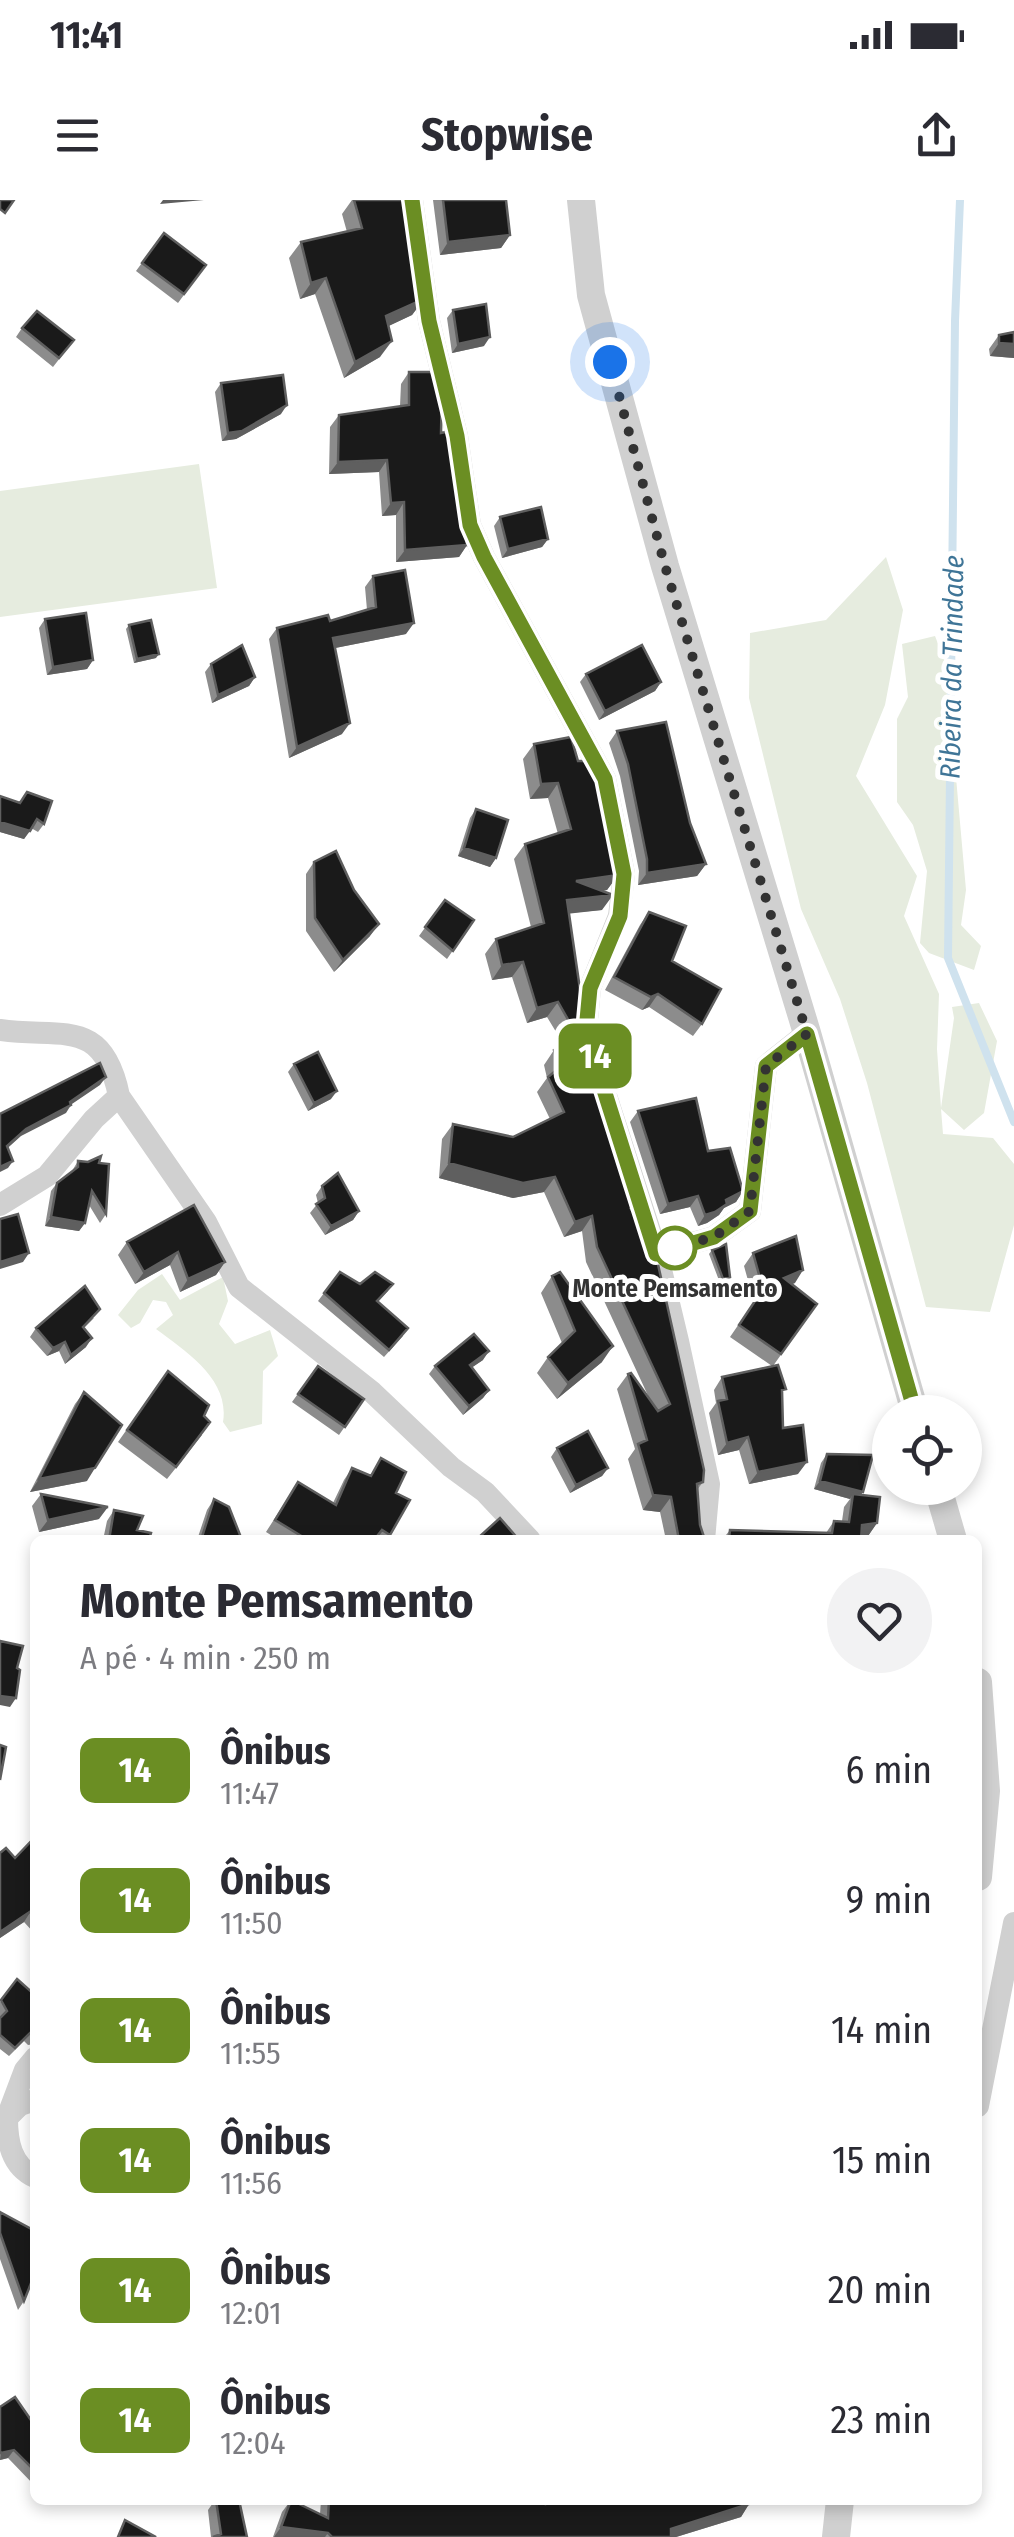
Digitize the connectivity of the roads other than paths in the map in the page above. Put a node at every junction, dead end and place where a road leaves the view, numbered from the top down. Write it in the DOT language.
graph roads {
  1 [pos="412,200"];
  2 [pos="581,200"];
  3 [pos="0,1030"];
  4 [pos="807,1034"];
  5 [pos="119,1096"];
  6 [pos="0,1205"];
  7 [pos="656,1254"];
  8 [pos="910,1395"];
  9 [pos="943,1505"];
  10 [pos="525,1535"];
  11 [pos="704,1535"];
  12 [pos="952,1535"];
  13 [pos="982,1736"];
  14 [pos="982,1834"];
  15 [pos="1014,1923"];
  16 [pos="30,2064"];
  17 [pos="982,2086"];
  18 [pos="30,2102"];
  19 [pos="7,2118"];
  20 [pos="30,2175"];
  21 [pos="839,2505"];
  22 [pos="836,2537"];
  1 -- 7 [label="street"];
  2 -- 4 [label="street"];
  3 -- 5 [label="street"];
  4 -- 7 [label="street"];
  4 -- 8 [label="street"];
  5 -- 6 [label="street"];
  5 -- 10 [label="street"];
  7 -- 11 [label="street"];
  9 -- 12 [label="street"];
  13 -- 14 [label="street"];
  15 -- 17 [label="street"];
  16 -- 19 [label="street"];
  18 -- 19 [label="street"];
  19 -- 20 [label="street"];
  21 -- 22 [label="street"];
}
